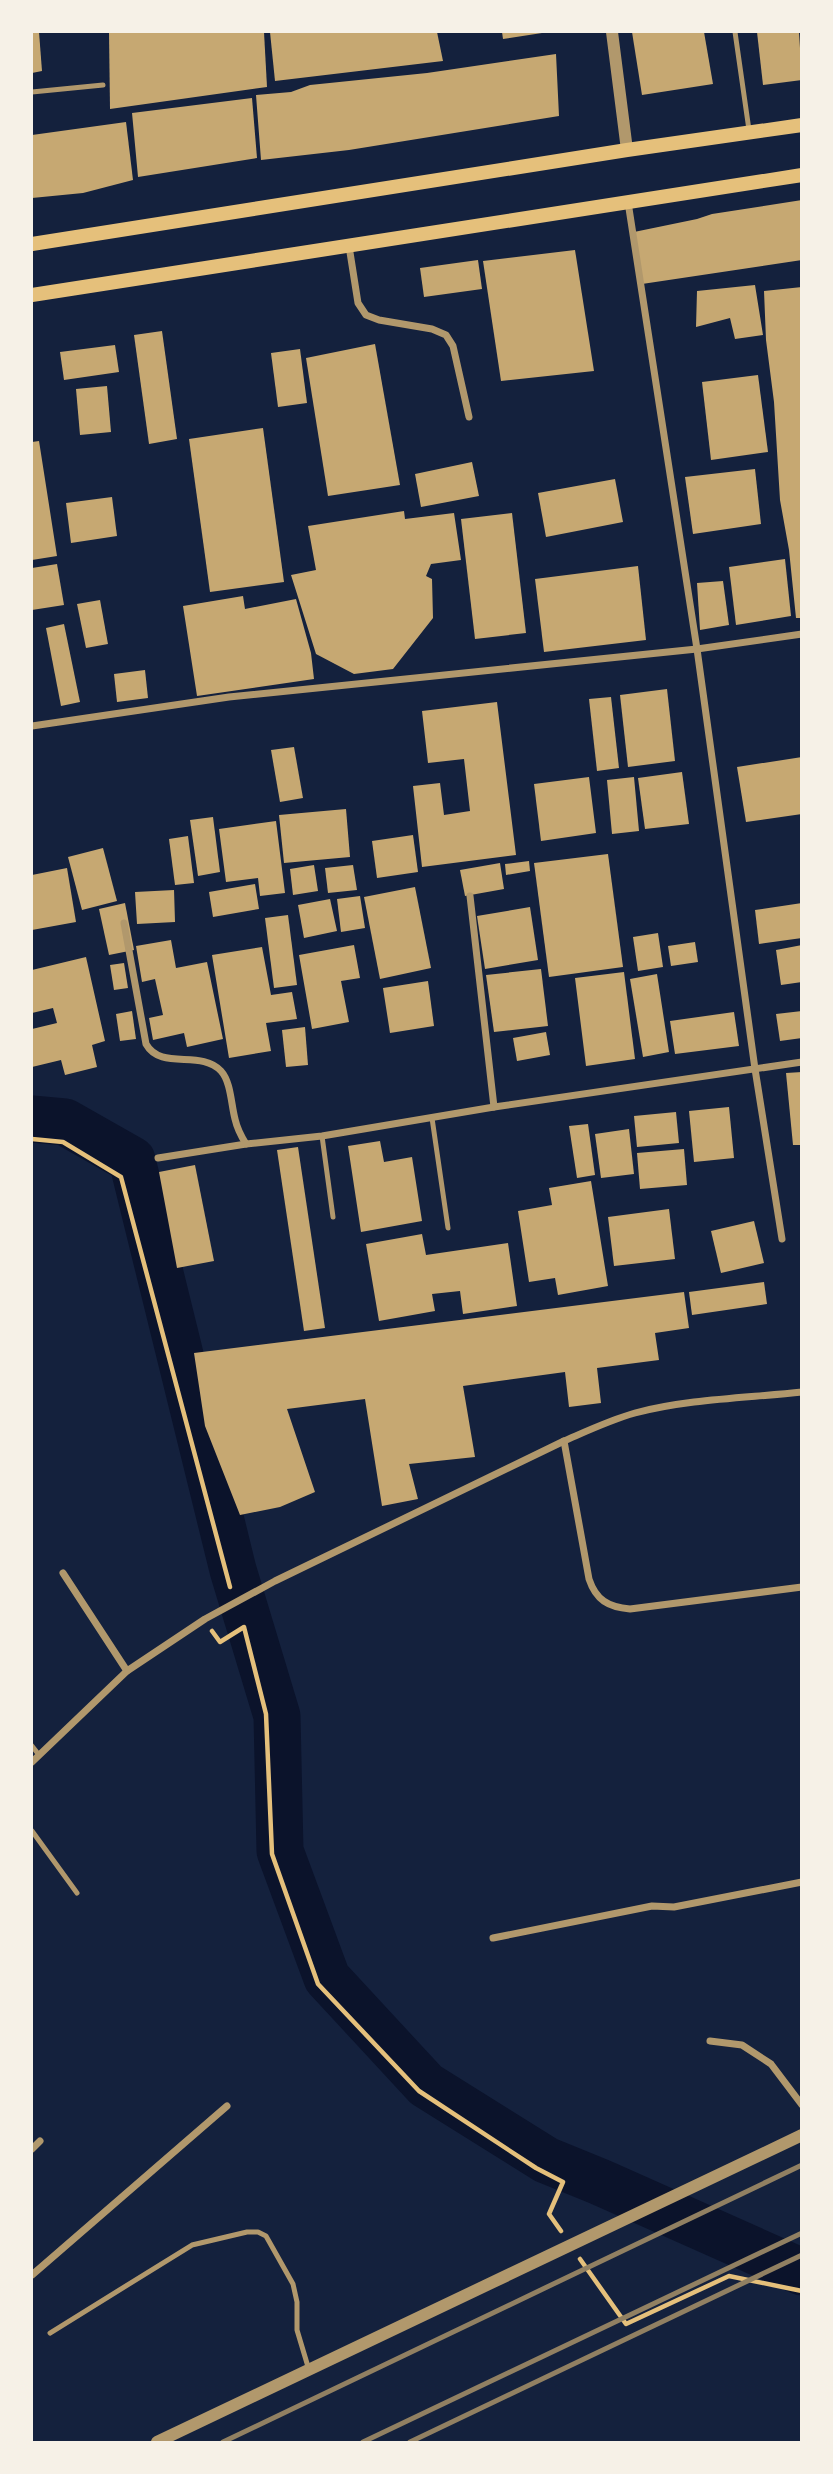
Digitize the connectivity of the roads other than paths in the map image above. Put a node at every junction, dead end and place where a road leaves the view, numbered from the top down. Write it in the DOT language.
graph roads {
  1 [pos="612,32"];
  2 [pos="735,32"];
  3 [pos="103,85"];
  4 [pos="32,92"];
  5 [pos="802,125"];
  6 [pos="750,133"];
  7 [pos="627,150"];
  8 [pos="802,175"];
  9 [pos="628,201"];
  10 [pos="32,244"];
  11 [pos="349,246"];
  12 [pos="32,295"];
  13 [pos="468,417"];
  14 [pos="802,634"];
  15 [pos="697,649"];
  16 [pos="32,726"];
  17 [pos="470,896"];
  18 [pos="124,923"];
  19 [pos="802,1062"];
  20 [pos="755,1069"];
  21 [pos="494,1107"];
  22 [pos="432,1118"];
  23 [pos="322,1136"];
  24 [pos="246,1144"];
  25 [pos="158,1158"];
  26 [pos="333,1217"];
  27 [pos="448,1228"];
  28 [pos="782,1239"];
  29 [pos="802,1392"];
  30 [pos="564,1441"];
  31 [pos="64,1573"];
  32 [pos="802,1587"];
  33 [pos="127,1671"];
  34 [pos="32,1746"];
  35 [pos="39,1755"];
  36 [pos="32,1762"];
  37 [pos="32,1831"];
  38 [pos="802,1882"];
  39 [pos="76,1893"];
  40 [pos="493,1938"];
  41 [pos="710,2041"];
  42 [pos="802,2105"];
  43 [pos="227,2106"];
  44 [pos="802,2135"];
  45 [pos="40,2141"];
  46 [pos="32,2149"];
  47 [pos="32,2276"];
  48 [pos="50,2333"];
  49 [pos="309,2370"];
  50 [pos="157,2442"];
  1 -- 7 [label="street"];
  2 -- 6 [label="lane"];
  3 -- 4 [label="lane"];
  5 -- 6 [label="main road"];
  6 -- 7 [label="main road"];
  7 -- 10 [label="main road"];
  8 -- 9 [label="main road"];
  9 -- 11 [label="main road"];
  9 -- 15 [label="street"];
  11 -- 12 [label="main road"];
  11 -- 13 [label="street"];
  14 -- 15 [label="street"];
  15 -- 16 [label="street"];
  15 -- 20 [label="street"];
  17 -- 21 [label="street"];
  18 -- 24 [label="street"];
  19 -- 20 [label="street"];
  20 -- 21 [label="street"];
  20 -- 28 [label="street"];
  21 -- 22 [label="street"];
  22 -- 23 [label="street"];
  22 -- 27 [label="lane"];
  23 -- 24 [label="street"];
  23 -- 26 [label="lane"];
  24 -- 25 [label="street"];
  29 -- 30 [label="street"];
  30 -- 32 [label="street"];
  30 -- 33 [label="street"];
  31 -- 33 [label="street"];
  33 -- 35 [label="street"];
  34 -- 35 [label="lane"];
  35 -- 36 [label="street"];
  37 -- 39 [label="lane"];
  38 -- 40 [label="street"];
  41 -- 42 [label="street"];
  43 -- 47 [label="street"];
  44 -- 49 [label="street"];
  45 -- 46 [label="street"];
  48 -- 49 [label="lane"];
  49 -- 50 [label="street"];
}
